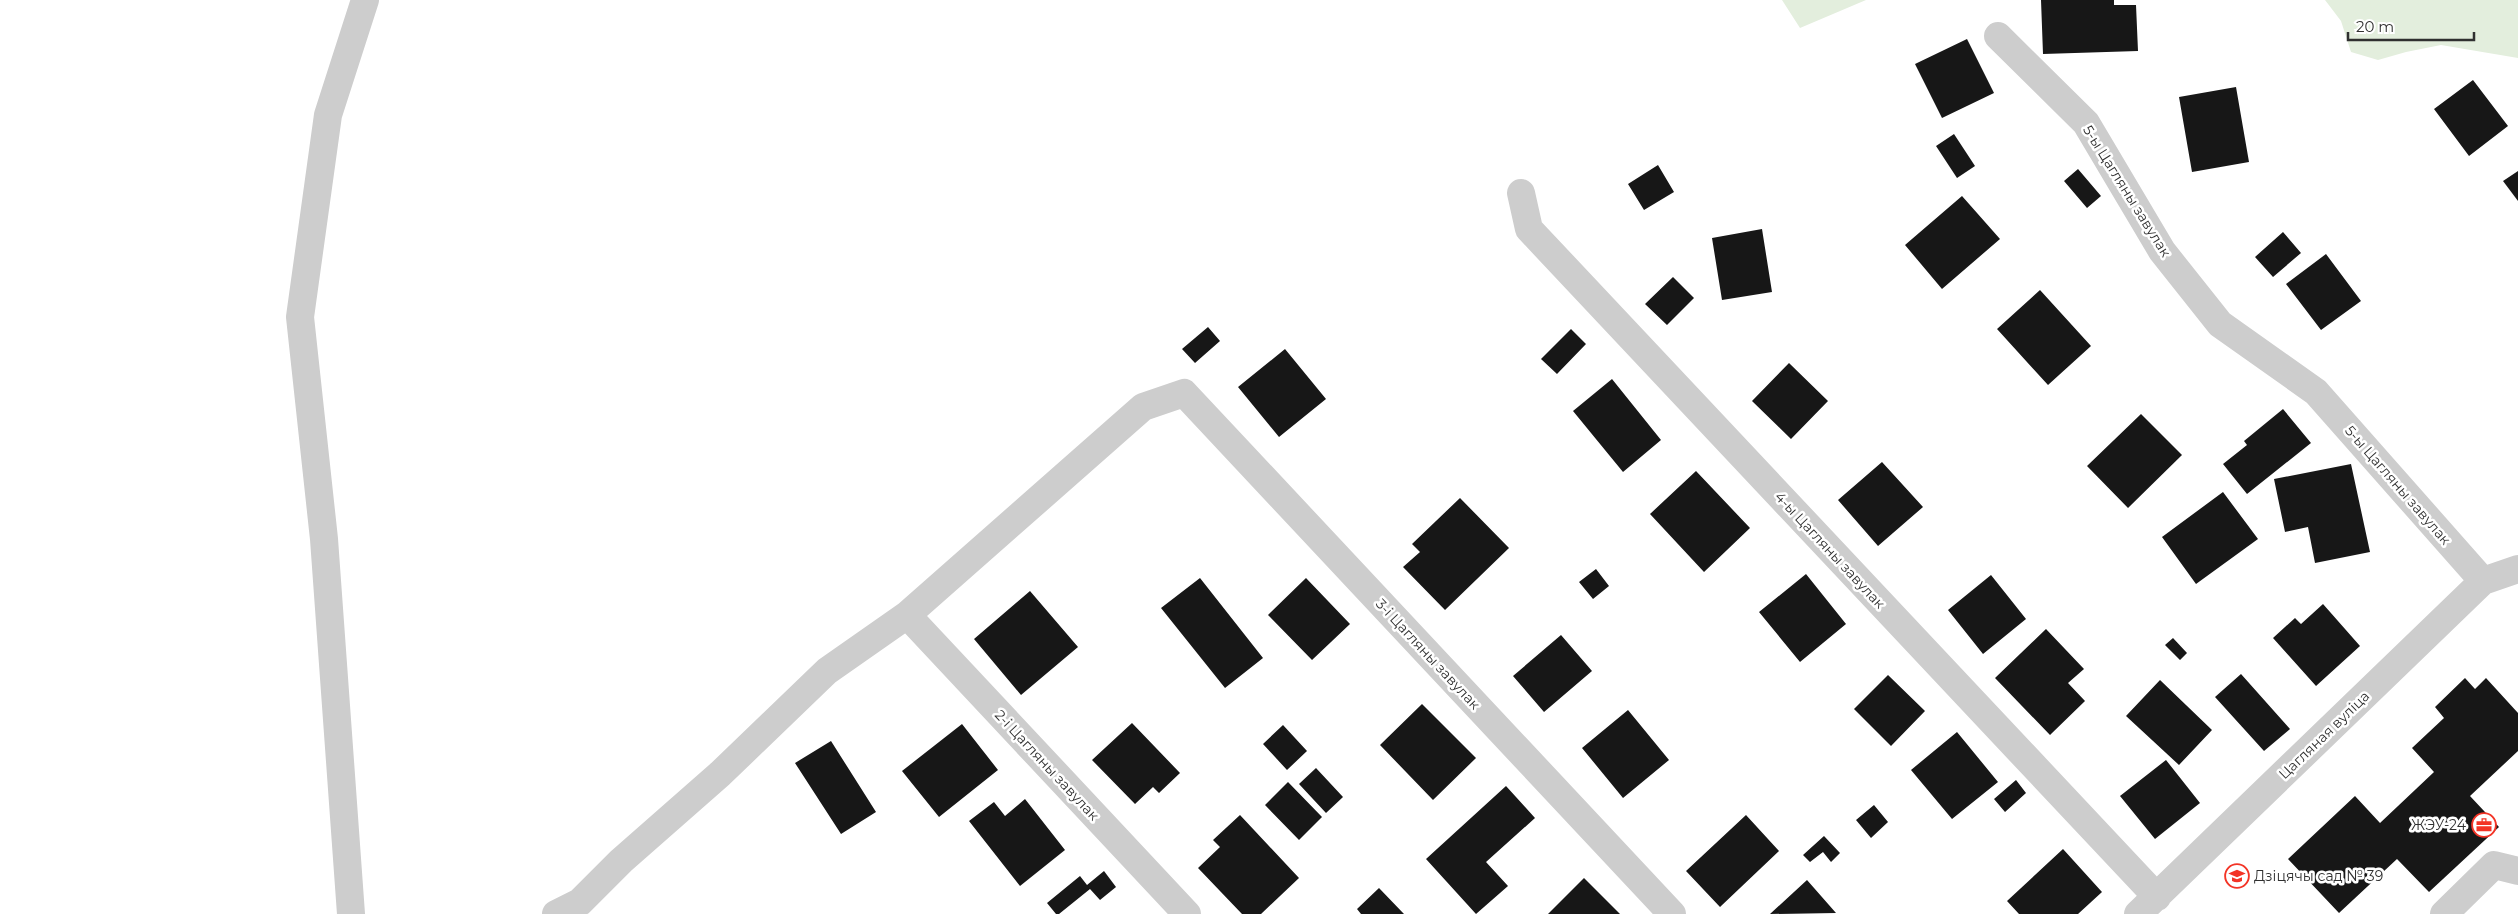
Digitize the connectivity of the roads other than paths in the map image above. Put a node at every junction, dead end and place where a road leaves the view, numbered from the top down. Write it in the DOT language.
graph roads {
  1 [pos="365,0"];
  2 [pos="1998,36"];
  3 [pos="1520,193"];
  4 [pos="2518,569"];
  5 [pos="2483,581"];
  6 [pos="907,615"];
  7 [pos="2518,871"];
  8 [pos="2148,906"];
  9 [pos="586,908"];
  10 [pos="352,914"];
  11 [pos="556,914"];
  12 [pos="1187,914"];
  13 [pos="1672,914"];
  14 [pos="2444,914"];
  1 -- 10 [label="street"];
  2 -- 5 [label="street, 5-ы Цагляны завулак"];
  3 -- 8 [label="street, 4-ы Цагляны завулак"];
  4 -- 5 [label="street, Цагляная вуліца"];
  5 -- 8 [label="street, Цагляная вуліца"];
  6 -- 9 [label="street"];
  6 -- 12 [label="street, 2-і Цагляны завулак"];
  6 -- 13 [label="street, 3-і Цагляны завулак"];
  7 -- 14 [label="street"];
  9 -- 11 [label="street"];
}
